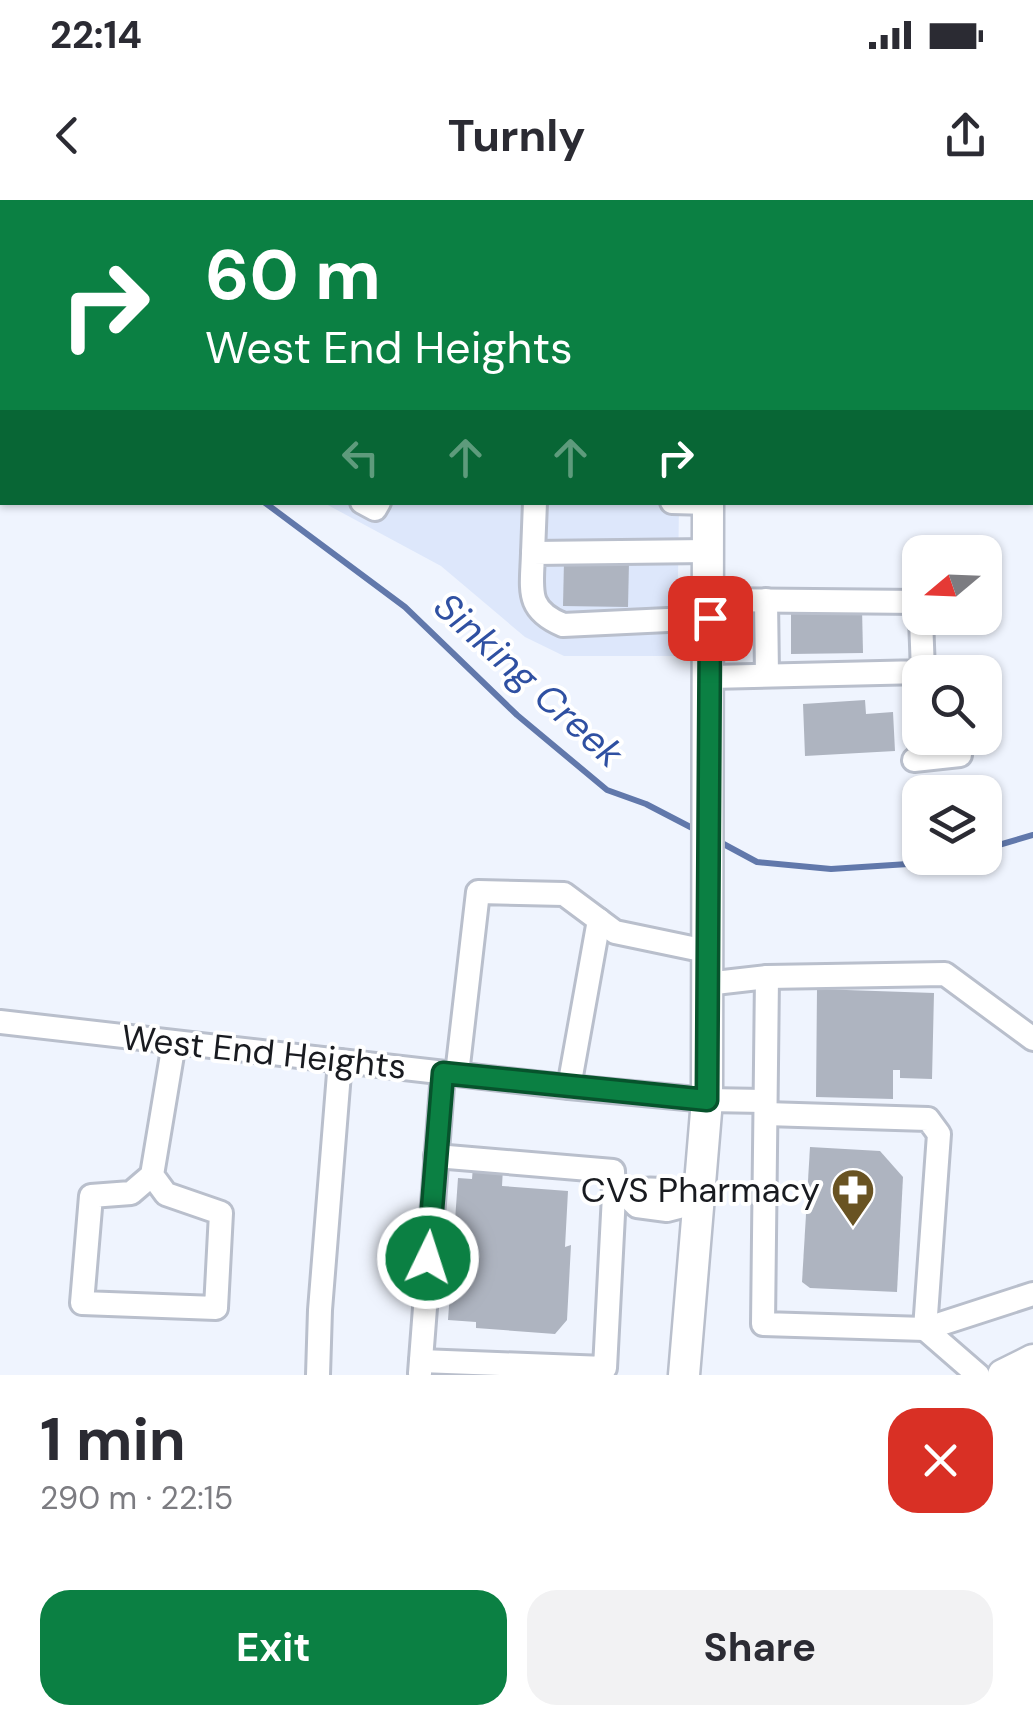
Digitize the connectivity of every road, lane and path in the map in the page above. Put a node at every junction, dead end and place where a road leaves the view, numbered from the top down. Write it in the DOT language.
graph roads {
  1 [pos="535,505"];
  2 [pos="708,505"];
  3 [pos="708,551"];
  4 [pos="533,553"];
  5 [pos="766,600"];
  6 [pos="902,602"];
  7 [pos="709,609"];
  8 [pos="902,673"];
  9 [pos="766,676"];
  10 [pos="710,677"];
  11 [pos="960,755"];
  12 [pos="914,760"];
  13 [pos="598,920"];
  14 [pos="706,951"];
  15 [pos="768,977"];
  16 [pos="706,984"];
  17 [pos="0,1022"];
  18 [pos="1033,1040"];
  19 [pos="174,1043"];
  20 [pos="340,1061"];
  21 [pos="450,1074"];
  22 [pos="570,1087"];
  23 [pos="707,1100"];
  24 [pos="766,1107"];
  25 [pos="436,1156"];
  26 [pos="152,1175"];
  27 [pos="620,1195"];
  28 [pos="698,1202"];
  29 [pos="1033,1294"];
  30 [pos="925,1329"];
  31 [pos="1033,1360"];
  32 [pos="420,1368"];
  33 [pos="318,1375"];
  34 [pos="684,1375"];
  35 [pos="978,1375"];
  36 [pos="1002,1375"];
  1 -- 4 [label="street"];
  2 -- 3 [label="main road"];
  3 -- 4 [label="street"];
  3 -- 7 [label="main road"];
  4 -- 7 [label="street"];
  5 -- 6 [label="street"];
  5 -- 7 [label="street"];
  5 -- 9 [label="street"];
  7 -- 10 [label="main road"];
  8 -- 9 [label="street"];
  9 -- 10 [label="street"];
  10 -- 14 [label="main road"];
  11 -- 12 [label="street"];
  13 -- 14 [label="street"];
  13 -- 21 [label="street"];
  13 -- 22 [label="street"];
  14 -- 16 [label="main road"];
  15 -- 16 [label="street"];
  15 -- 18 [label="street"];
  15 -- 24 [label="street"];
  16 -- 23 [label="main road"];
  17 -- 19 [label="street, West End Heights"];
  19 -- 20 [label="street, West End Heights"];
  19 -- 26 [label="street"];
  20 -- 21 [label="street, West End Heights"];
  20 -- 33 [label="street"];
  21 -- 22 [label="street, West End Heights"];
  21 -- 25 [label="street"];
  22 -- 23 [label="street, West End Heights"];
  23 -- 24 [label="street, West End Heights"];
  23 -- 28 [label="main road"];
  24 -- 30 [label="street, West End Heights"];
  24 -- 30 [label="street"];
  25 -- 27 [label="street"];
  25 -- 32 [label="street"];
  26 -- 26 [label="street"];
  27 -- 28 [label="street"];
  27 -- 32 [label="street"];
  28 -- 34 [label="main road"];
  29 -- 30 [label="street"];
  30 -- 35 [label="street"];
  31 -- 36 [label="main road"];
}
